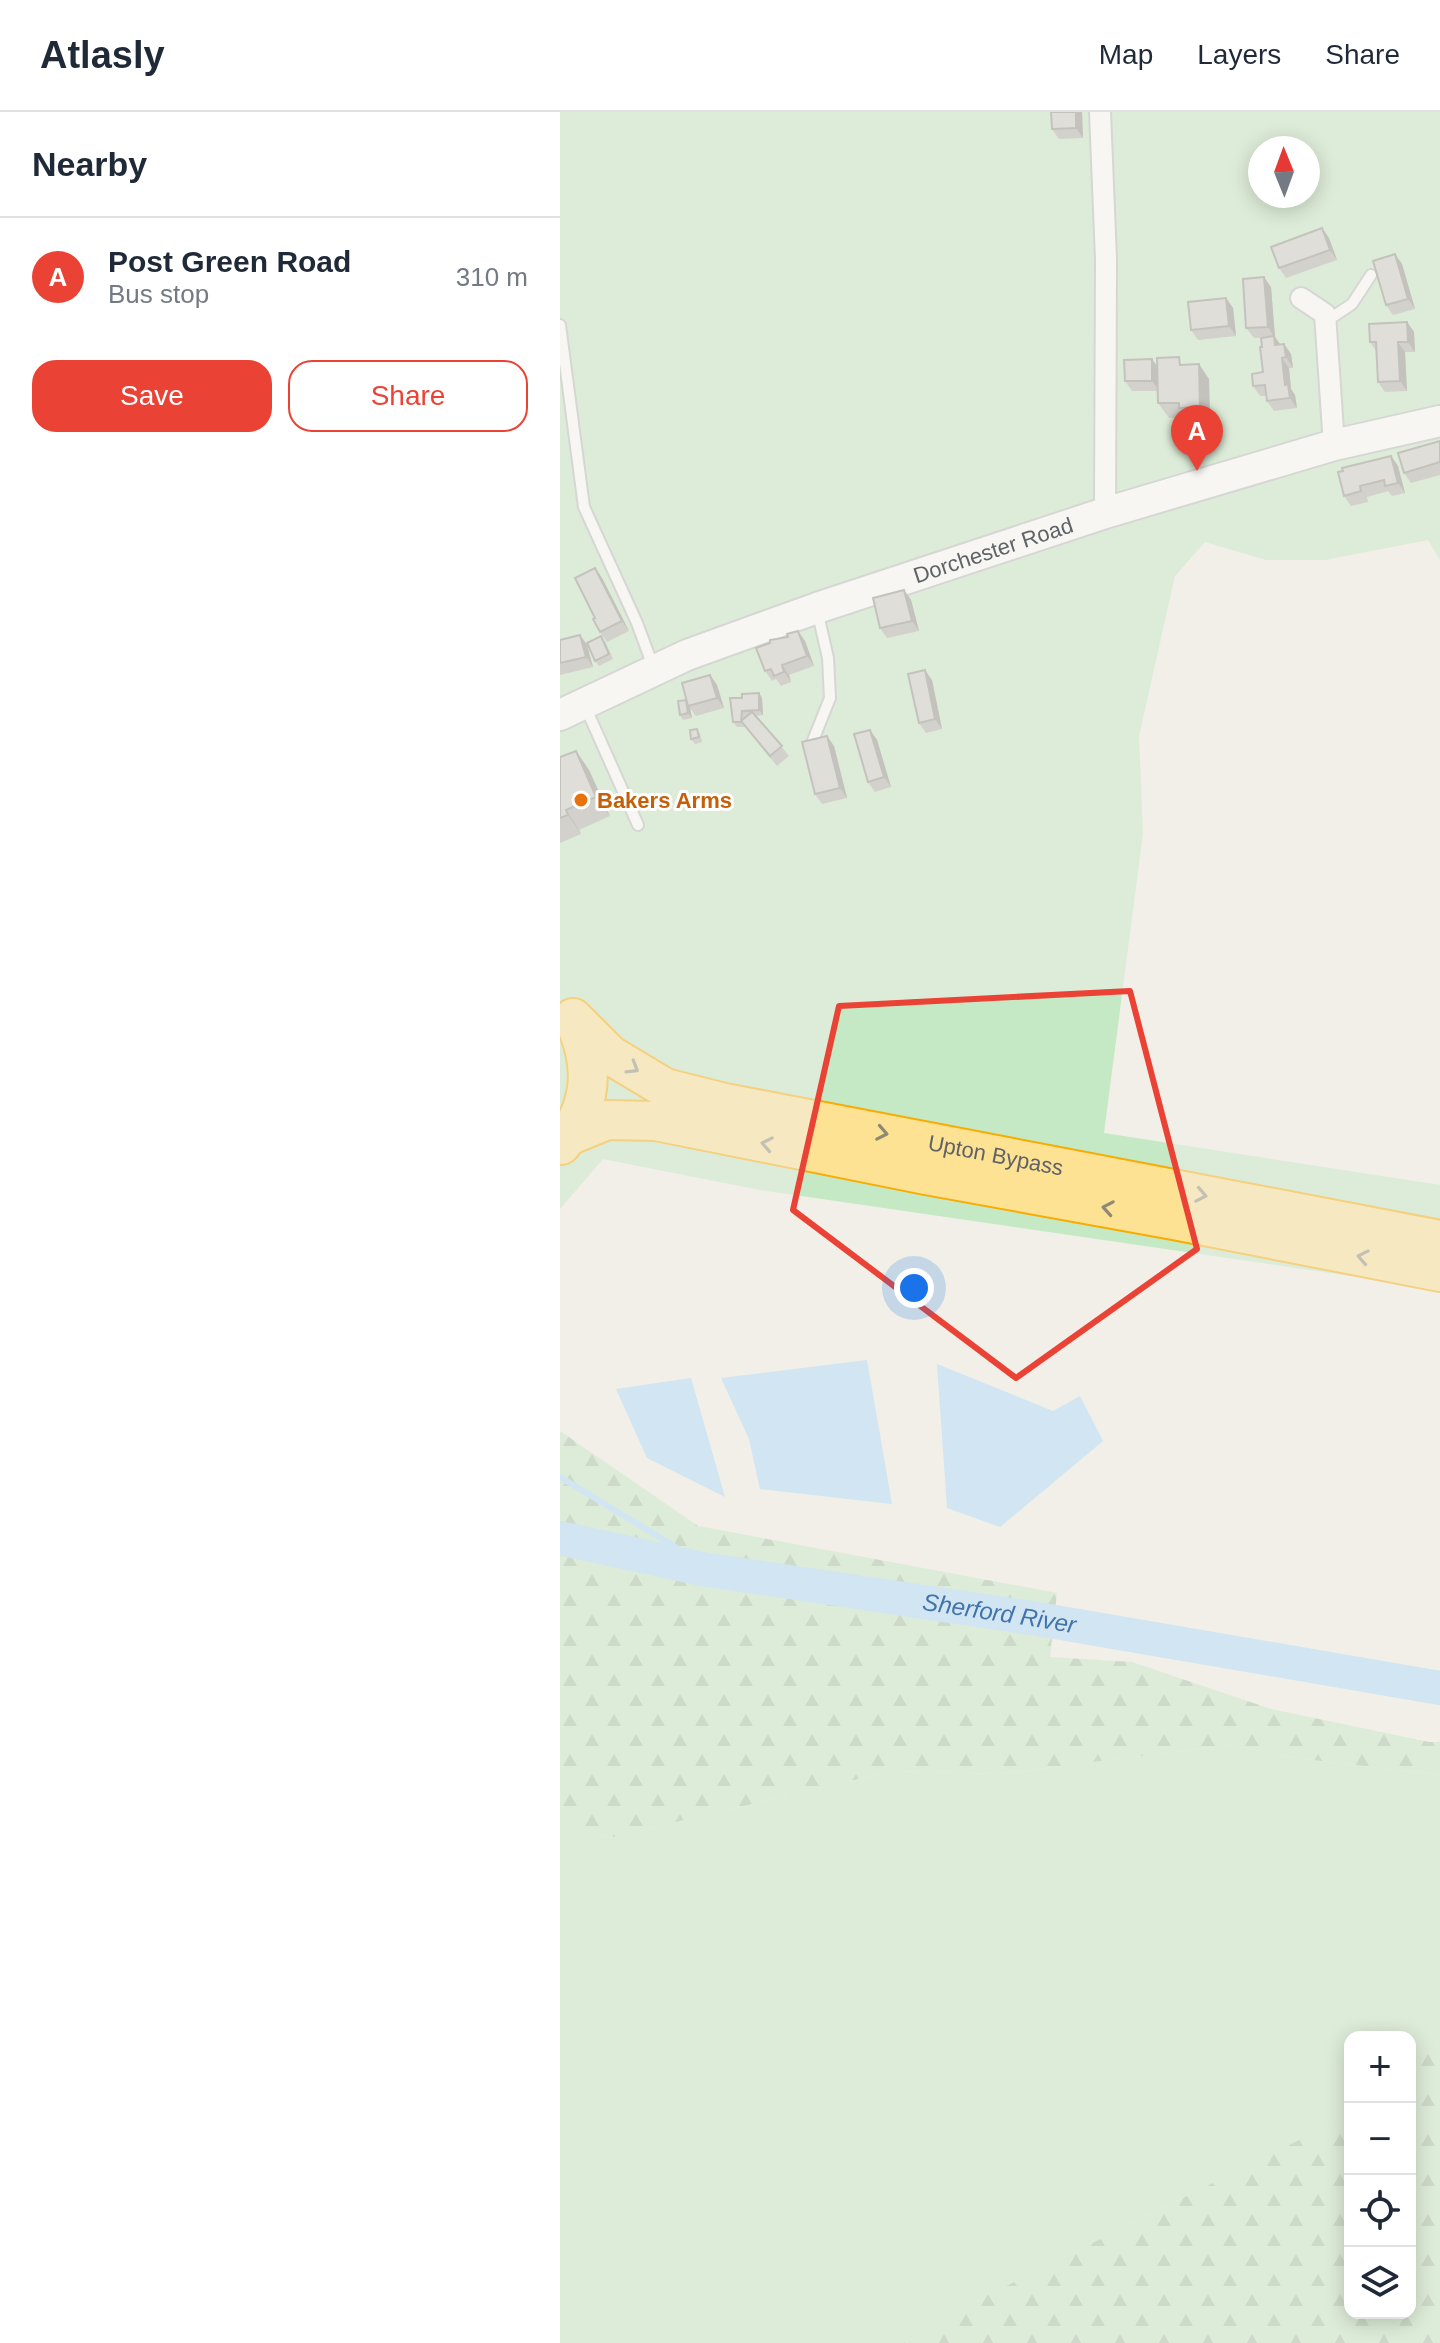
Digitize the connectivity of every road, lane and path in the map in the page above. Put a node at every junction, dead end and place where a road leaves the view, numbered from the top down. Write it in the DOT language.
graph roads {
  1 [pos="1100,112"];
  2 [pos="1371,275"];
  3 [pos="1301,298"];
  4 [pos="1325,322"];
  5 [pos="560,325"];
  6 [pos="1440,421"];
  7 [pos="1334,445"];
  8 [pos="1105,513"];
  9 [pos="817,608"];
  10 [pos="656,671"];
  11 [pos="572,710"];
  12 [pos="812,743"];
  13 [pos="638,825"];
  14 [pos="566,1010"];
  15 [pos="564,1141"];
  16 [pos="1440,1240"];
  17 [pos="1440,1272"];
  1 -- 8 [label="street"];
  2 -- 4 [label="lane"];
  3 -- 4 [label="street"];
  4 -- 7 [label="street"];
  5 -- 10 [label="lane"];
  6 -- 7 [label="main road, Dorchester Road"];
  7 -- 8 [label="main road, Dorchester Road"];
  8 -- 9 [label="main road, Dorchester Road"];
  9 -- 10 [label="main road, Dorchester Road"];
  9 -- 12 [label="lane"];
  10 -- 11 [label="main road, Dorchester Road"];
  11 -- 13 [label="lane"];
  14 -- 15 [label="highway"];
  14 -- 16 [label="highway, Upton Bypass, one-way"];
  17 -- 15 [label="highway, Upton Bypass, one-way"];
}
